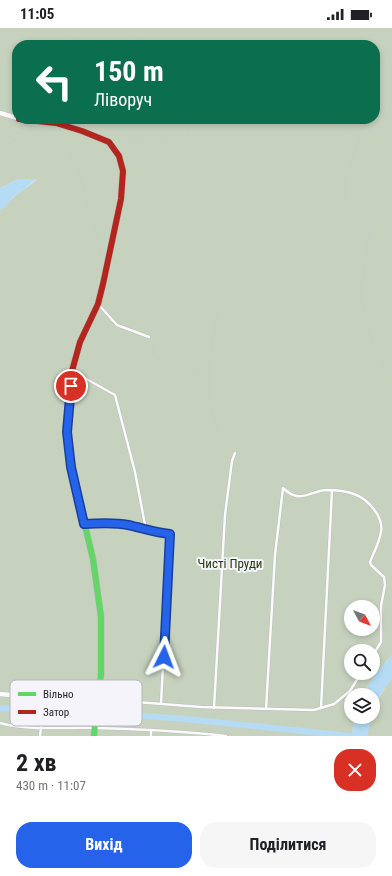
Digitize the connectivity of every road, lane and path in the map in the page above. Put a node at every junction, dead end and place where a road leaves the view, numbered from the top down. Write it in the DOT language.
graph roads {
  1 [pos="38,28"];
  2 [pos="75,28"];
  3 [pos="140,28"];
  4 [pos="38,40"];
  5 [pos="70,40"];
  6 [pos="132,40"];
  7 [pos="0,113"];
  8 [pos="12,117"];
  9 [pos="392,123"];
  10 [pos="18,124"];
  11 [pos="26,124"];
  12 [pos="56,124"];
  13 [pos="188,124"];
  14 [pos="326,124"];
  15 [pos="358,137"];
  16 [pos="0,147"];
  17 [pos="114,148"];
  18 [pos="345,176"];
  19 [pos="101,266"];
  20 [pos="98,304"];
  21 [pos="149,337"];
  22 [pos="72,371"];
  23 [pos="210,376"];
  24 [pos="392,378"];
  25 [pos="236,453"];
  26 [pos="283,488"];
  27 [pos="332,490"];
  28 [pos="84,524"];
  29 [pos="146,530"];
  30 [pos="380,644"];
  31 [pos="392,645"];
  32 [pos="380,649"];
  33 [pos="100,680"];
  34 [pos="357,680"];
  35 [pos="0,694"];
  36 [pos="10,695"];
  37 [pos="142,702"];
  38 [pos="161,703"];
  39 [pos="214,708"];
  40 [pos="321,708"];
  41 [pos="266,709"];
  42 [pos="0,722"];
  43 [pos="10,725"];
  44 [pos="25,726"];
  45 [pos="41,727"];
  46 [pos="94,728"];
  47 [pos="151,730"];
  48 [pos="208,735"];
  49 [pos="40,736"];
  50 [pos="94,736"];
  51 [pos="151,736"];
  52 [pos="226,736"];
  1 -- 4 [label="path"];
  2 -- 5 [label="path"];
  3 -- 6 [label="path"];
  7 -- 8 [label="street"];
  9 -- 15 [label="path"];
  10 -- 16 [label="path"];
  11 -- 19 [label="path"];
  12 -- 17 [label="street"];
  13 -- 17 [label="path"];
  14 -- 15 [label="path"];
  15 -- 18 [label="path"];
  17 -- 20 [label="street"];
  18 -- 23 [label="path"];
  18 -- 24 [label="path"];
  20 -- 21 [label="lane"];
  20 -- 22 [label="street"];
  21 -- 23 [label="path"];
  22 -- 28 [label="street"];
  22 -- 29 [label="lane"];
  23 -- 25 [label="path"];
  25 -- 26 [label="path"];
  25 -- 39 [label="lane"];
  26 -- 27 [label="lane"];
  26 -- 41 [label="lane"];
  27 -- 30 [label="lane"];
  27 -- 40 [label="lane"];
  28 -- 29 [label="lane"];
  28 -- 33 [label="street"];
  29 -- 38 [label="lane"];
  31 -- 32 [label="path"];
  34 -- 40 [label="lane"];
  35 -- 36 [label="street"];
  37 -- 38 [label="lane"];
  38 -- 39 [label="lane"];
  39 -- 41 [label="lane"];
  40 -- 41 [label="lane"];
  42 -- 43 [label="lane"];
  44 -- 45 [label="lane"];
  45 -- 46 [label="lane"];
  45 -- 49 [label="lane"];
  46 -- 47 [label="lane"];
  46 -- 50 [label="street"];
  47 -- 48 [label="lane"];
  47 -- 51 [label="lane"];
  48 -- 52 [label="lane"];
}
